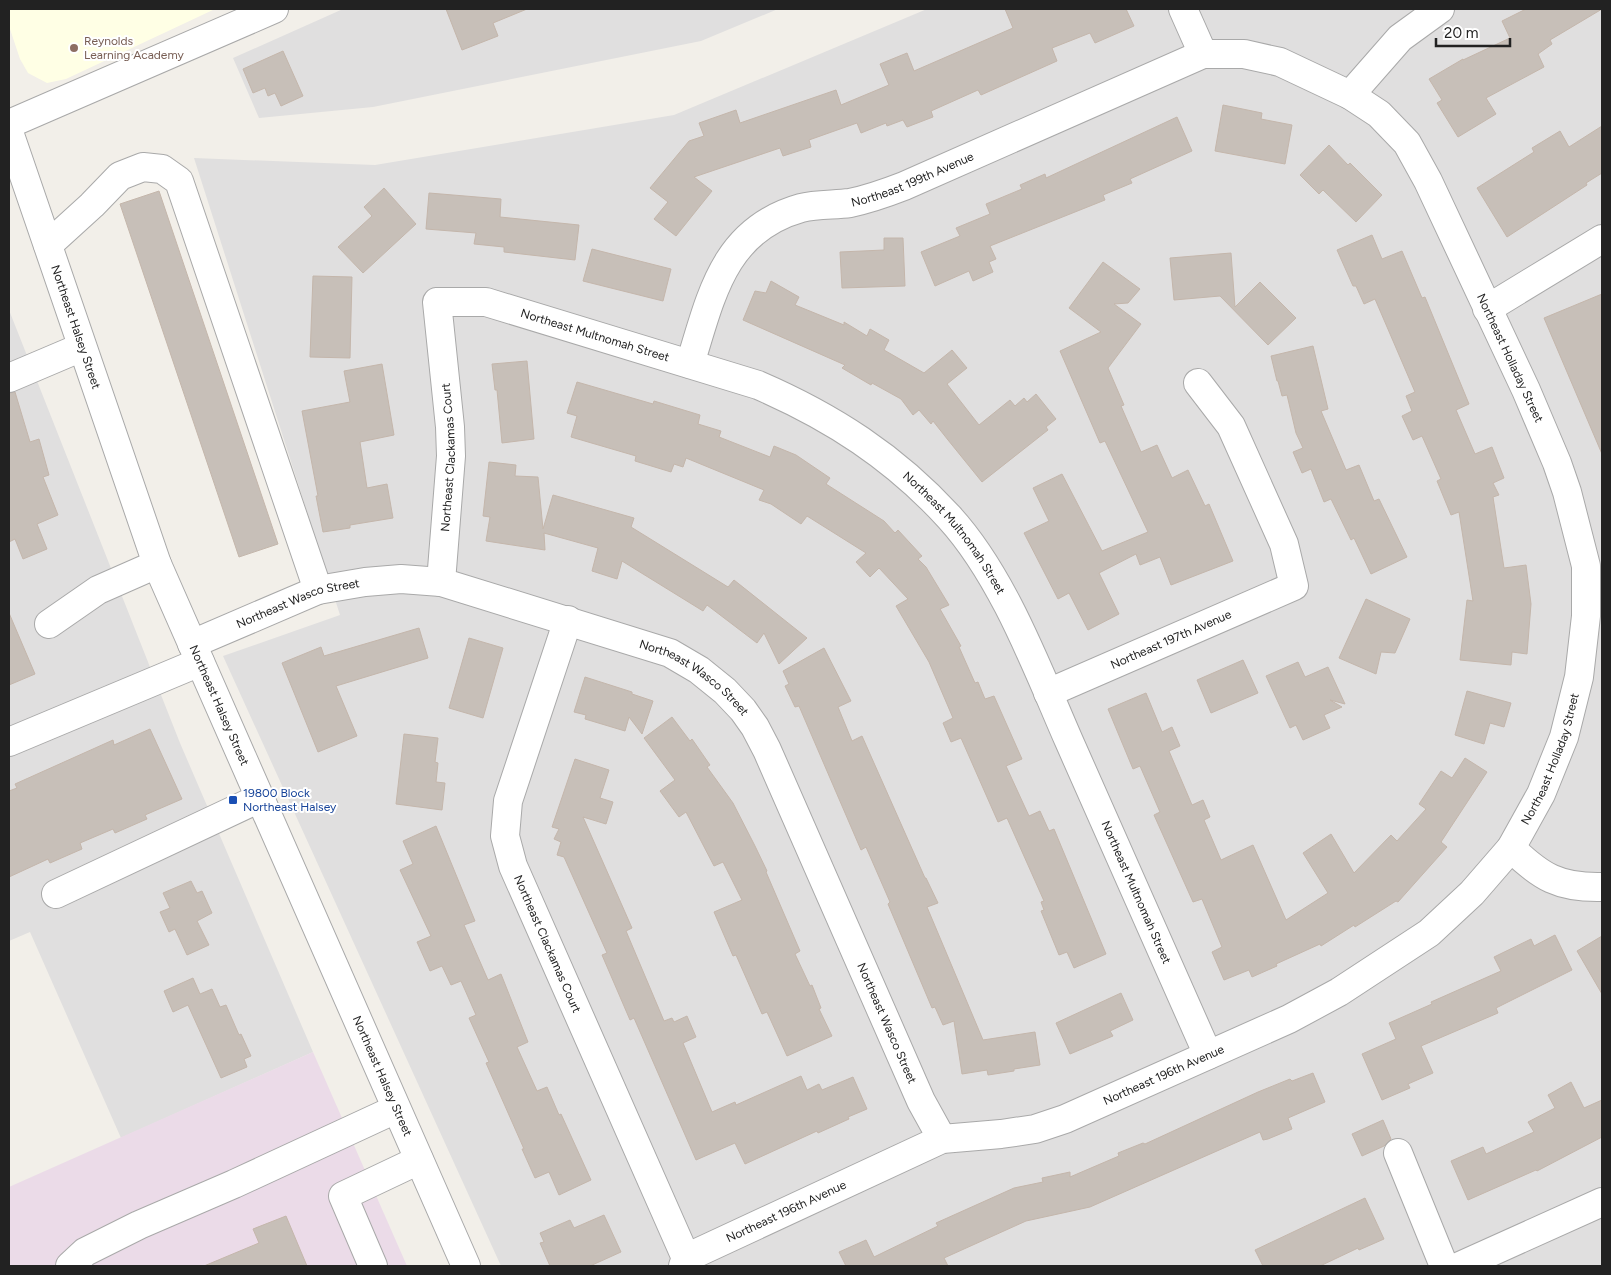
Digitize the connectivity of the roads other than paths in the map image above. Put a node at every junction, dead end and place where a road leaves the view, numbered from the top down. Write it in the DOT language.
graph roads {
  1 [pos="274,9"];
  2 [pos="1183,9"];
  3 [pos="1440,9"];
  4 [pos="1203,54"];
  5 [pos="1350,94"];
  6 [pos="9,124"];
  7 [pos="9,132"];
  8 [pos="1602,240"];
  9 [pos="48,245"];
  10 [pos="437,302"];
  11 [pos="1487,309"];
  12 [pos="82,347"];
  13 [pos="690,364"];
  14 [pos="9,378"];
  15 [pos="1198,383"];
  16 [pos="157,564"];
  17 [pos="1594,564"];
  18 [pos="442,582"];
  19 [pos="318,590"];
  20 [pos="568,620"];
  21 [pos="49,624"];
  22 [pos="196,653"];
  23 [pos="1048,693"];
  24 [pos="9,742"];
  25 [pos="260,798"];
  26 [pos="1511,848"];
  27 [pos="1602,888"];
  28 [pos="56,894"];
  29 [pos="1208,1055"];
  30 [pos="396,1109"];
  31 [pos="942,1139"];
  32 [pos="1398,1153"];
  33 [pos="419,1160"];
  34 [pos="1602,1202"];
  35 [pos="685,1262"];
  36 [pos="70,1266"];
  37 [pos="373,1266"];
  38 [pos="466,1266"];
  39 [pos="1444,1266"];
  40 [pos="1460,1266"];
  1 -- 6 [label="street"];
  2 -- 4 [label="street"];
  3 -- 5 [label="street"];
  4 -- 5 [label="street, Northeast Holladay Street"];
  4 -- 13 [label="street, Northeast 199th Avenue"];
  5 -- 11 [label="street, Northeast Holladay Street"];
  7 -- 9 [label="street, Northeast Halsey Street"];
  8 -- 11 [label="street"];
  9 -- 12 [label="street, Northeast Halsey Street"];
  9 -- 19 [label="street"];
  10 -- 13 [label="street, Northeast Multnomah Street"];
  10 -- 18 [label="street, Northeast Clackamas Court"];
  11 -- 17 [label="street, Northeast Holladay Street"];
  12 -- 14 [label="street"];
  12 -- 16 [label="street, Northeast Halsey Street"];
  13 -- 23 [label="street, Northeast Multnomah Street"];
  15 -- 23 [label="street, Northeast 197th Avenue"];
  16 -- 21 [label="street"];
  16 -- 22 [label="street, Northeast Halsey Street"];
  17 -- 26 [label="street, Northeast Holladay Street"];
  18 -- 19 [label="street, Northeast Wasco Street"];
  18 -- 20 [label="street, Northeast Wasco Street"];
  19 -- 22 [label="street, Northeast Wasco Street"];
  20 -- 31 [label="street, Northeast Wasco Street"];
  20 -- 35 [label="street, Northeast Clackamas Court"];
  22 -- 24 [label="street, Northeast Wasco Street"];
  22 -- 25 [label="street, Northeast Halsey Street"];
  23 -- 29 [label="street, Northeast Multnomah Street"];
  25 -- 28 [label="street"];
  25 -- 30 [label="street, Northeast Halsey Street"];
  26 -- 27 [label="street"];
  26 -- 29 [label="street, Northeast 196th Avenue"];
  29 -- 31 [label="street, Northeast 196th Avenue"];
  30 -- 33 [label="street, Northeast Halsey Street"];
  30 -- 36 [label="street"];
  31 -- 35 [label="street, Northeast 196th Avenue"];
  32 -- 39 [label="street"];
  33 -- 37 [label="street"];
  33 -- 38 [label="street, Northeast Halsey Street"];
  34 -- 40 [label="street"];
}
